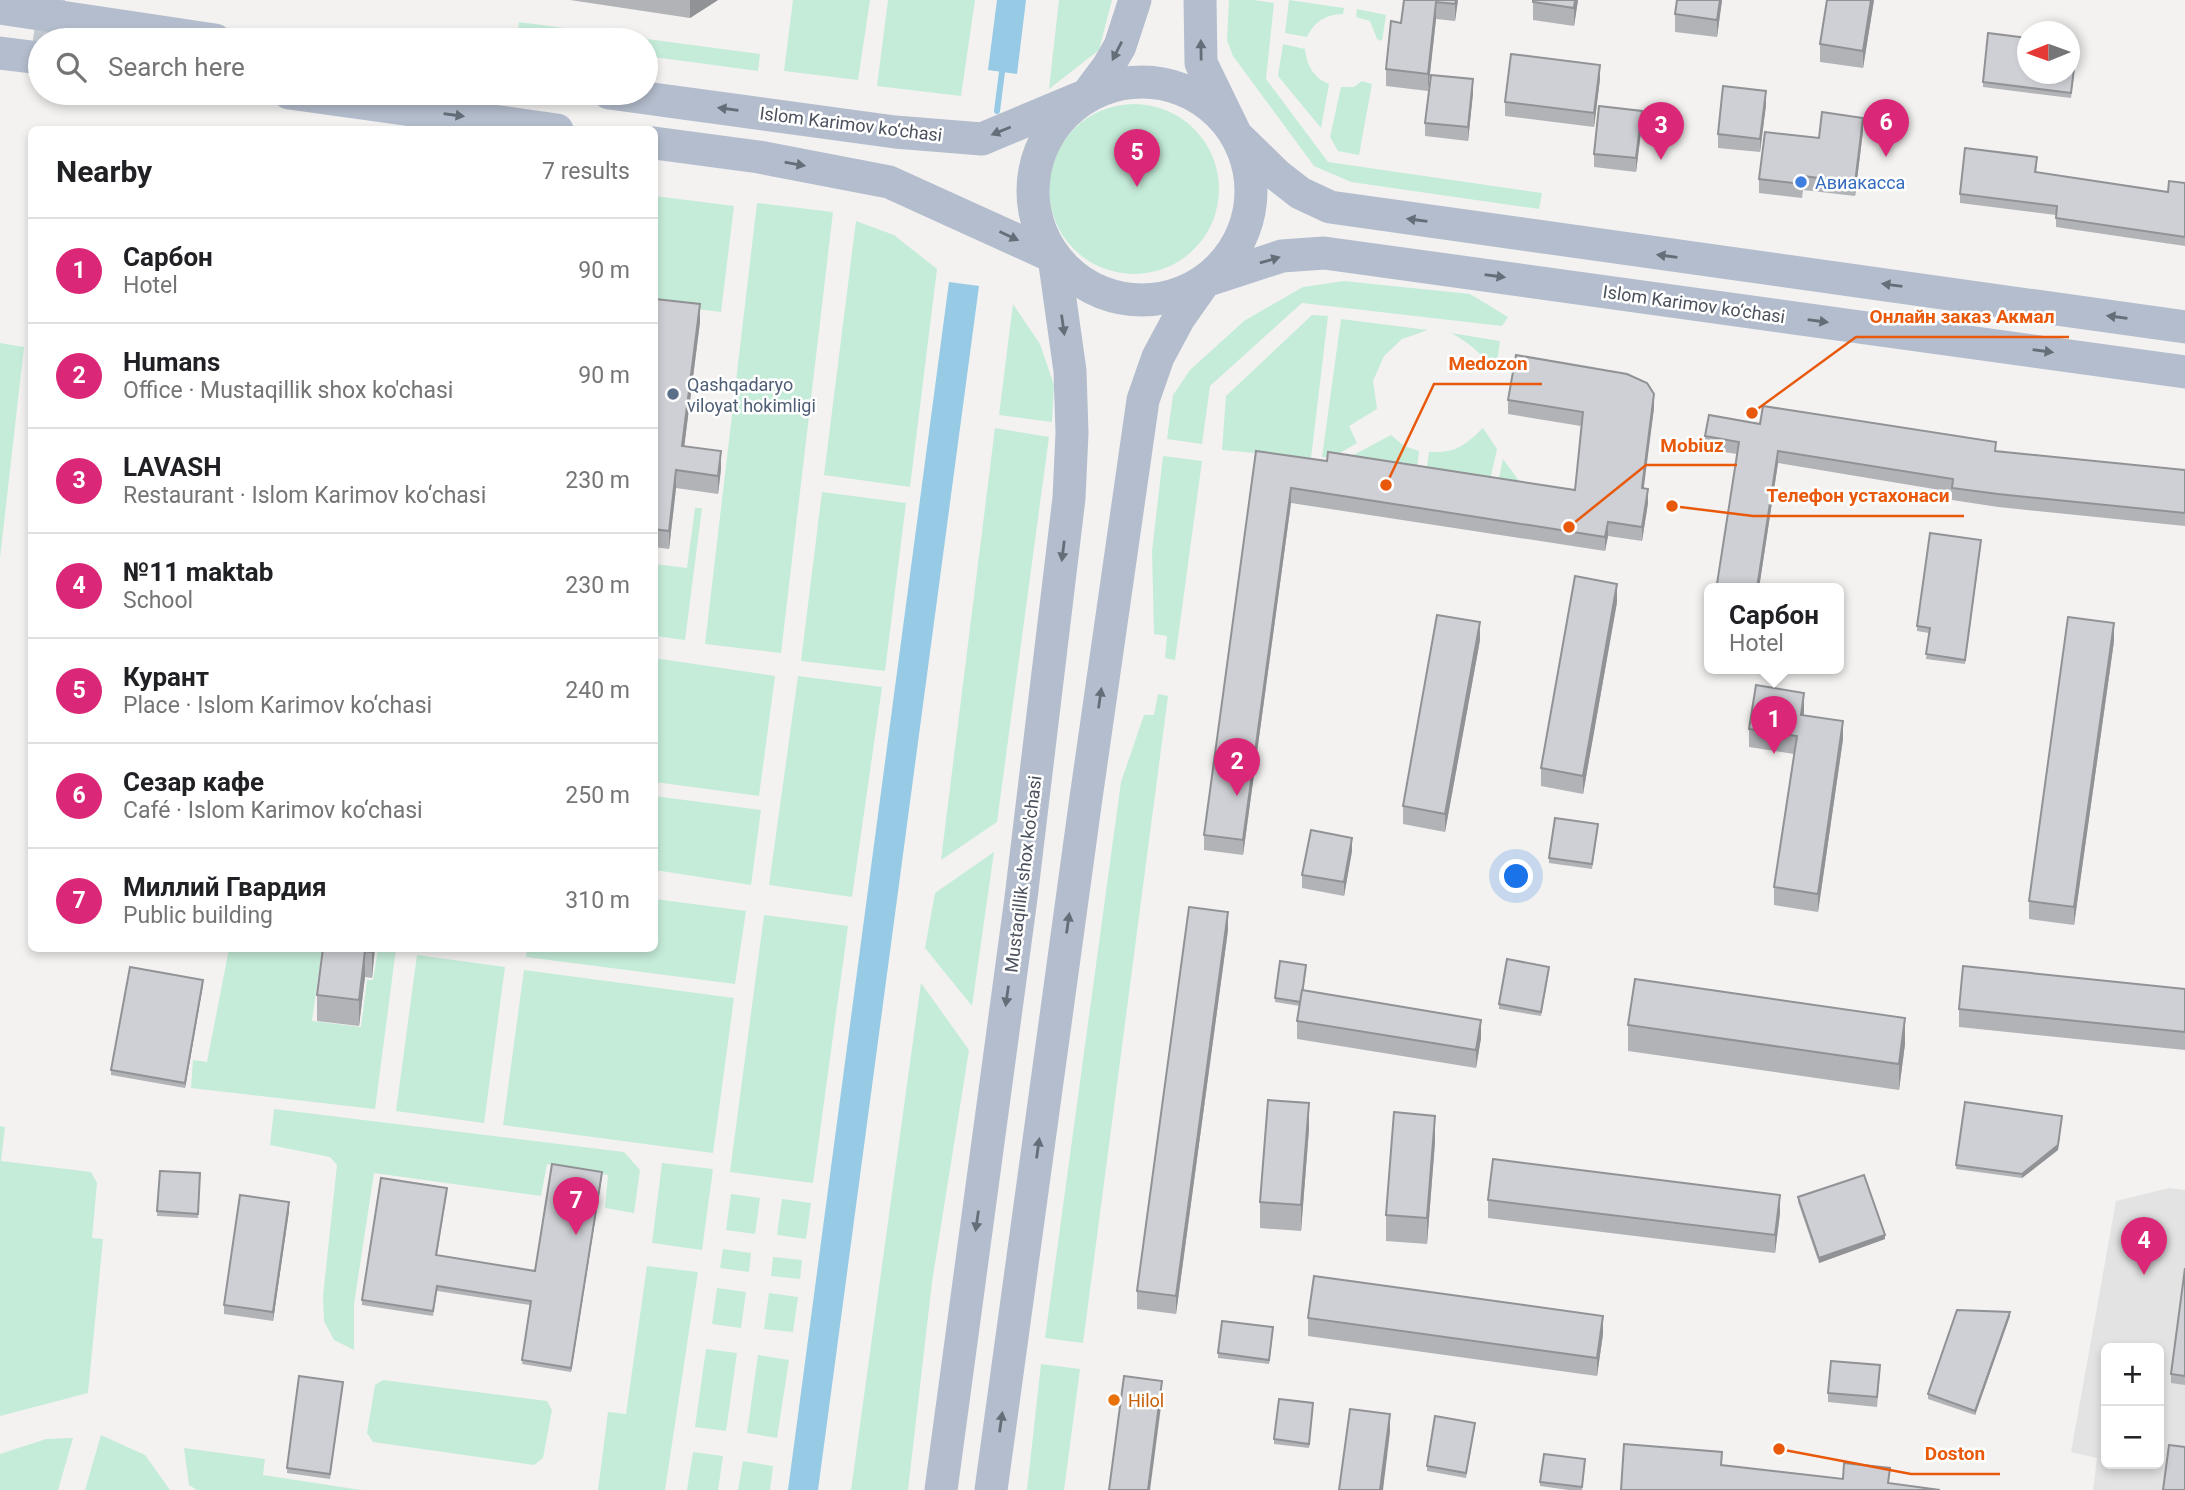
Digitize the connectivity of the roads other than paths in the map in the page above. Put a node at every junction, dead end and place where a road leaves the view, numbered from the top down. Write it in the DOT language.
graph roads {
  1 [pos="1135,0"];
  2 [pos="1200,0"];
  3 [pos="0,8"];
  4 [pos="49,19"];
  5 [pos="120,28"];
  6 [pos="0,53"];
  7 [pos="28,56"];
  8 [pos="1087,95"];
  9 [pos="658,100"];
  10 [pos="376,105"];
  11 [pos="528,126"];
  12 [pos="1236,135"];
  13 [pos="658,144"];
  14 [pos="1054,257"];
  15 [pos="1205,281"];
  16 [pos="2185,327"];
  17 [pos="2185,372"];
  18 [pos="941,1490"];
  19 [pos="991,1490"];
  1 -- 8 [label="main road, one-way"];
  12 -- 2 [label="main road, one-way"];
  3 -- 4 [label="main road"];
  4 -- 5 [label="main road"];
  6 -- 7 [label="main road"];
  8 -- 9 [label="main road, Islom Karimov ko‘chasi, one-way"];
  8 -- 12 [label="main road"];
  8 -- 14 [label="main road"];
  10 -- 11 [label="main road, one-way"];
  12 -- 15 [label="main road"];
  16 -- 12 [label="main road, one-way"];
  13 -- 14 [label="main road, one-way"];
  14 -- 15 [label="main road"];
  14 -- 18 [label="main road, Mustaqillik shox ko'chasi, one-way"];
  15 -- 17 [label="main road, Islom Karimov ko‘chasi, one-way"];
  19 -- 15 [label="main road, one-way"];
}
